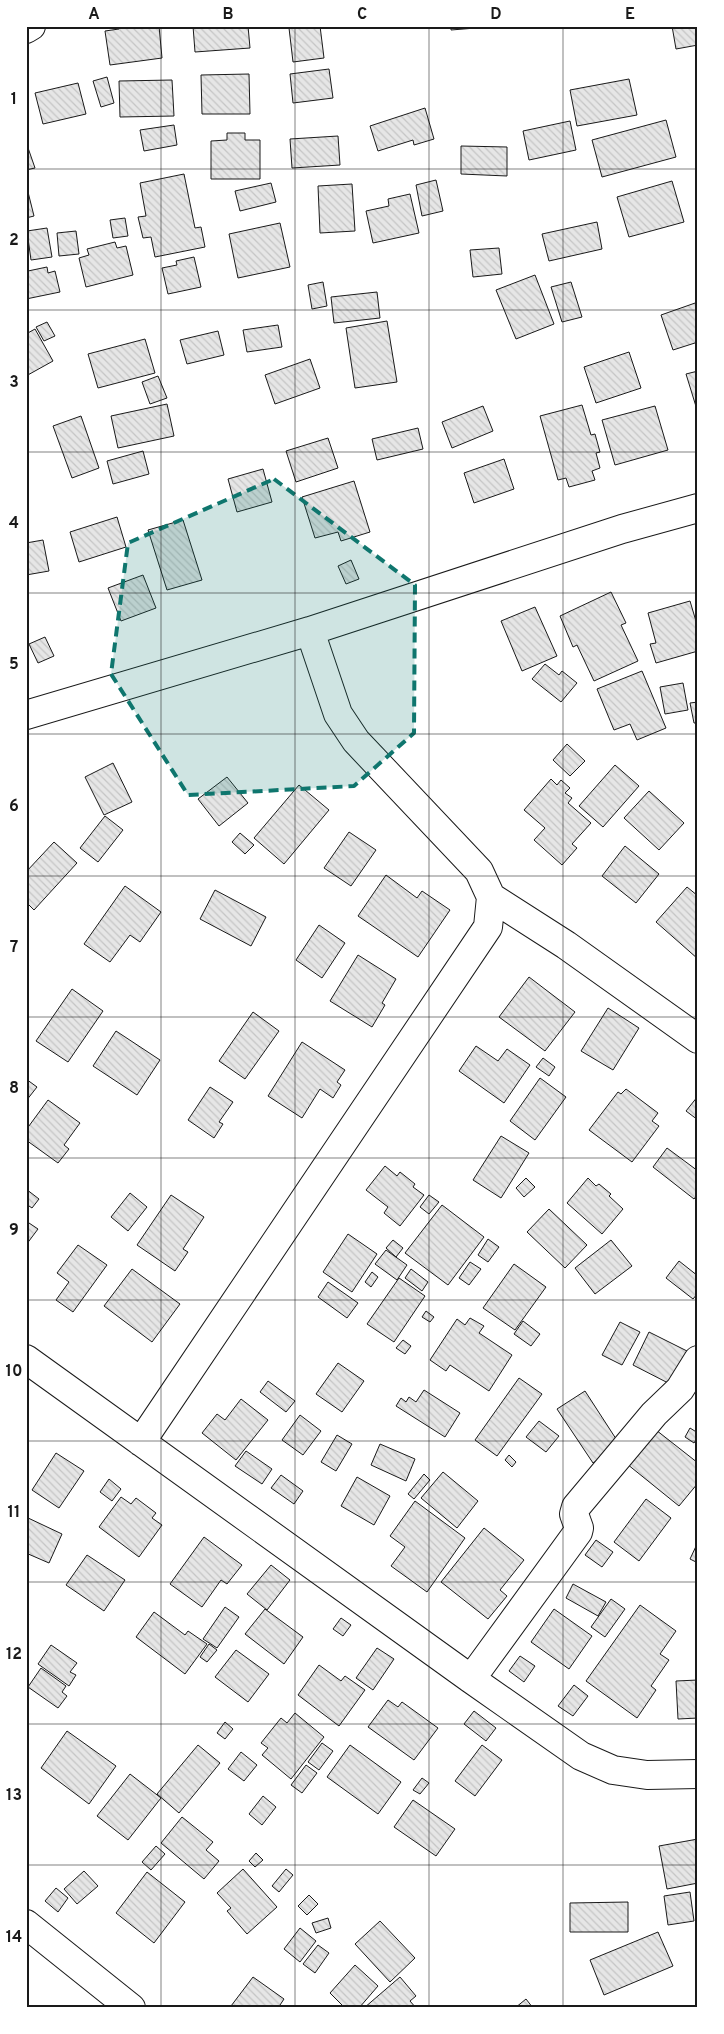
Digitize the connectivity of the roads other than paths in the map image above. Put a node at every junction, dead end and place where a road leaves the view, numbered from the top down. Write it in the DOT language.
graph roads {
  1 [pos="31,26"];
  2 [pos="26,29"];
  3 [pos="698,508"];
  4 [pos="310,631"];
  5 [pos="26,716"];
  6 [pos="491,897"];
  7 [pos="698,1038"];
  8 [pos="26,1359"];
  9 [pos="698,1360"];
  10 [pos="141,1442"];
  11 [pos="471,1680"];
  12 [pos="698,1774"];
  13 [pos="26,1924"];
  14 [pos="131,2008"];
  1 -- 2 [label="street"];
  3 -- 4 [label="street"];
  4 -- 5 [label="street"];
  4 -- 6 [label="street"];
  6 -- 7 [label="street"];
  6 -- 10 [label="street"];
  8 -- 10 [label="street"];
  9 -- 11 [label="street"];
  10 -- 11 [label="street"];
  11 -- 12 [label="street"];
  13 -- 14 [label="street"];
}
